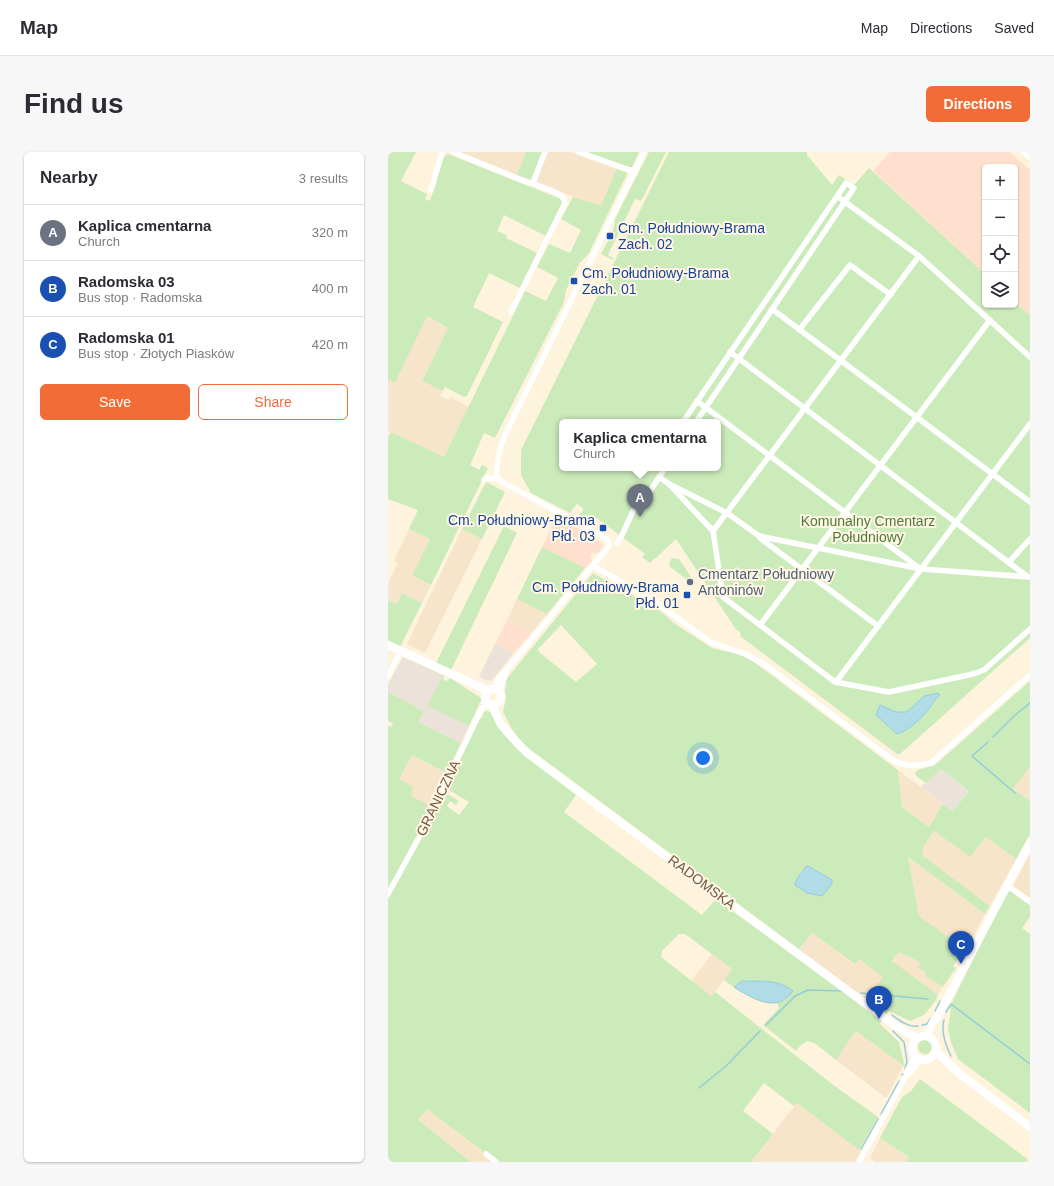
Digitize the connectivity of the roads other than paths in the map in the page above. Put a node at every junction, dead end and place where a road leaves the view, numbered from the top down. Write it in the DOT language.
graph roads {
  1 [pos="442,152"];
  2 [pos="453,152"];
  3 [pos="545,152"];
  4 [pos="579,152"];
  5 [pos="644,152"];
  6 [pos="1025,152"];
  7 [pos="1030,156"];
  8 [pos="635,172"];
  9 [pos="534,183"];
  10 [pos="431,190"];
  11 [pos="837,196"];
  12 [pos="845,201"];
  13 [pos="920,256"];
  14 [pos="891,295"];
  15 [pos="772,309"];
  16 [pos="511,312"];
  17 [pos="990,320"];
  18 [pos="799,330"];
  19 [pos="730,352"];
  20 [pos="1030,357"];
  21 [pos="739,359"];
  22 [pos="841,361"];
  23 [pos="697,401"];
  24 [pos="706,407"];
  25 [pos="805,409"];
  26 [pos="916,418"];
  27 [pos="685,419"];
  28 [pos="698,419"];
  29 [pos="1030,424"];
  30 [pos="770,456"];
  31 [pos="881,465"];
  32 [pos="663,471"];
  33 [pos="992,474"];
  34 [pos="659,477"];
  35 [pos="499,479"];
  36 [pos="484,480"];
  37 [pos="669,484"];
  38 [pos="1030,502"];
  39 [pos="845,512"];
  40 [pos="727,513"];
  41 [pos="956,522"];
  42 [pos="713,532"];
  43 [pos="758,536"];
  44 [pos="1030,539"];
  45 [pos="617,543"];
  46 [pos="819,548"];
  47 [pos="1010,562"];
  48 [pos="593,566"];
  49 [pos="802,569"];
  50 [pos="921,569"];
  51 [pos="1029,577"];
  52 [pos="760,625"];
  53 [pos="878,626"];
  54 [pos="1030,629"];
  55 [pos="388,645"];
  56 [pos="401,651"];
  57 [pos="388,676"];
  58 [pos="1030,676"];
  59 [pos="835,682"];
  60 [pos="492,697"];
  61 [pos="1030,843"];
  62 [pos="1008,886"];
  63 [pos="388,894"];
  64 [pos="1030,902"];
  65 [pos="922,1039"];
  66 [pos="934,1054"];
  67 [pos="918,1057"];
  68 [pos="1030,1127"];
  69 [pos="486,1154"];
  70 [pos="496,1162"];
  71 [pos="859,1162"];
  1 -- 10 [label="street"];
  2 -- 9 [label="street"];
  3 -- 9 [label="street"];
  4 -- 8 [label="street"];
  5 -- 8 [label="street"];
  6 -- 7 [label="street"];
  8 -- 35 [label="street"];
  9 -- 16 [label="street"];
  11 -- 12 [label="street"];
  11 -- 12 [label="street"];
  11 -- 19 [label="street"];
  12 -- 13 [label="street"];
  12 -- 15 [label="street"];
  13 -- 14 [label="street"];
  13 -- 17 [label="street"];
  14 -- 18 [label="street"];
  14 -- 22 [label="street"];
  15 -- 18 [label="street"];
  15 -- 21 [label="street"];
  17 -- 20 [label="street"];
  17 -- 26 [label="street"];
  18 -- 22 [label="street"];
  19 -- 21 [label="street"];
  19 -- 23 [label="street"];
  21 -- 24 [label="street"];
  21 -- 25 [label="street"];
  22 -- 25 [label="street"];
  22 -- 26 [label="street"];
  23 -- 24 [label="street"];
  23 -- 27 [label="street"];
  24 -- 28 [label="street"];
  24 -- 30 [label="street"];
  25 -- 30 [label="street"];
  25 -- 31 [label="street"];
  26 -- 31 [label="street"];
  26 -- 33 [label="street"];
  29 -- 33 [label="street"];
  30 -- 39 [label="street"];
  30 -- 40 [label="street"];
  31 -- 39 [label="street"];
  31 -- 41 [label="street"];
  32 -- 34 [label="street"];
  33 -- 38 [label="street"];
  33 -- 41 [label="street"];
  34 -- 37 [label="street"];
  34 -- 45 [label="street"];
  35 -- 36 [label="street"];
  35 -- 48 [label="street, GRANICZNA"];
  37 -- 40 [label="street"];
  37 -- 42 [label="street"];
  39 -- 46 [label="street"];
  39 -- 50 [label="street"];
  40 -- 42 [label="street"];
  40 -- 43 [label="street"];
  41 -- 47 [label="street"];
  41 -- 50 [label="street"];
  42 -- 52 [label="street"];
  43 -- 46 [label="street"];
  43 -- 49 [label="street"];
  44 -- 47 [label="street"];
  46 -- 49 [label="street"];
  46 -- 50 [label="street"];
  47 -- 51 [label="street"];
  48 -- 58 [label="street"];
  48 -- 60 [label="street, GRANICZNA"];
  49 -- 52 [label="street"];
  49 -- 53 [label="street"];
  50 -- 51 [label="street"];
  50 -- 53 [label="street"];
  52 -- 59 [label="street"];
  53 -- 59 [label="street"];
  54 -- 59 [label="street"];
  55 -- 56 [label="street"];
  56 -- 57 [label="street"];
  56 -- 60 [label="street"];
  60 -- 63 [label="street, GRANICZNA"];
  60 -- 65 [label="street, RADOMSKA"];
  61 -- 62 [label="street"];
  62 -- 64 [label="street"];
  62 -- 65 [label="street"];
  65 -- 66 [label="street"];
  65 -- 67 [label="street"];
  66 -- 67 [label="street"];
  66 -- 68 [label="street"];
  67 -- 71 [label="street"];
  69 -- 70 [label="street"];
}
